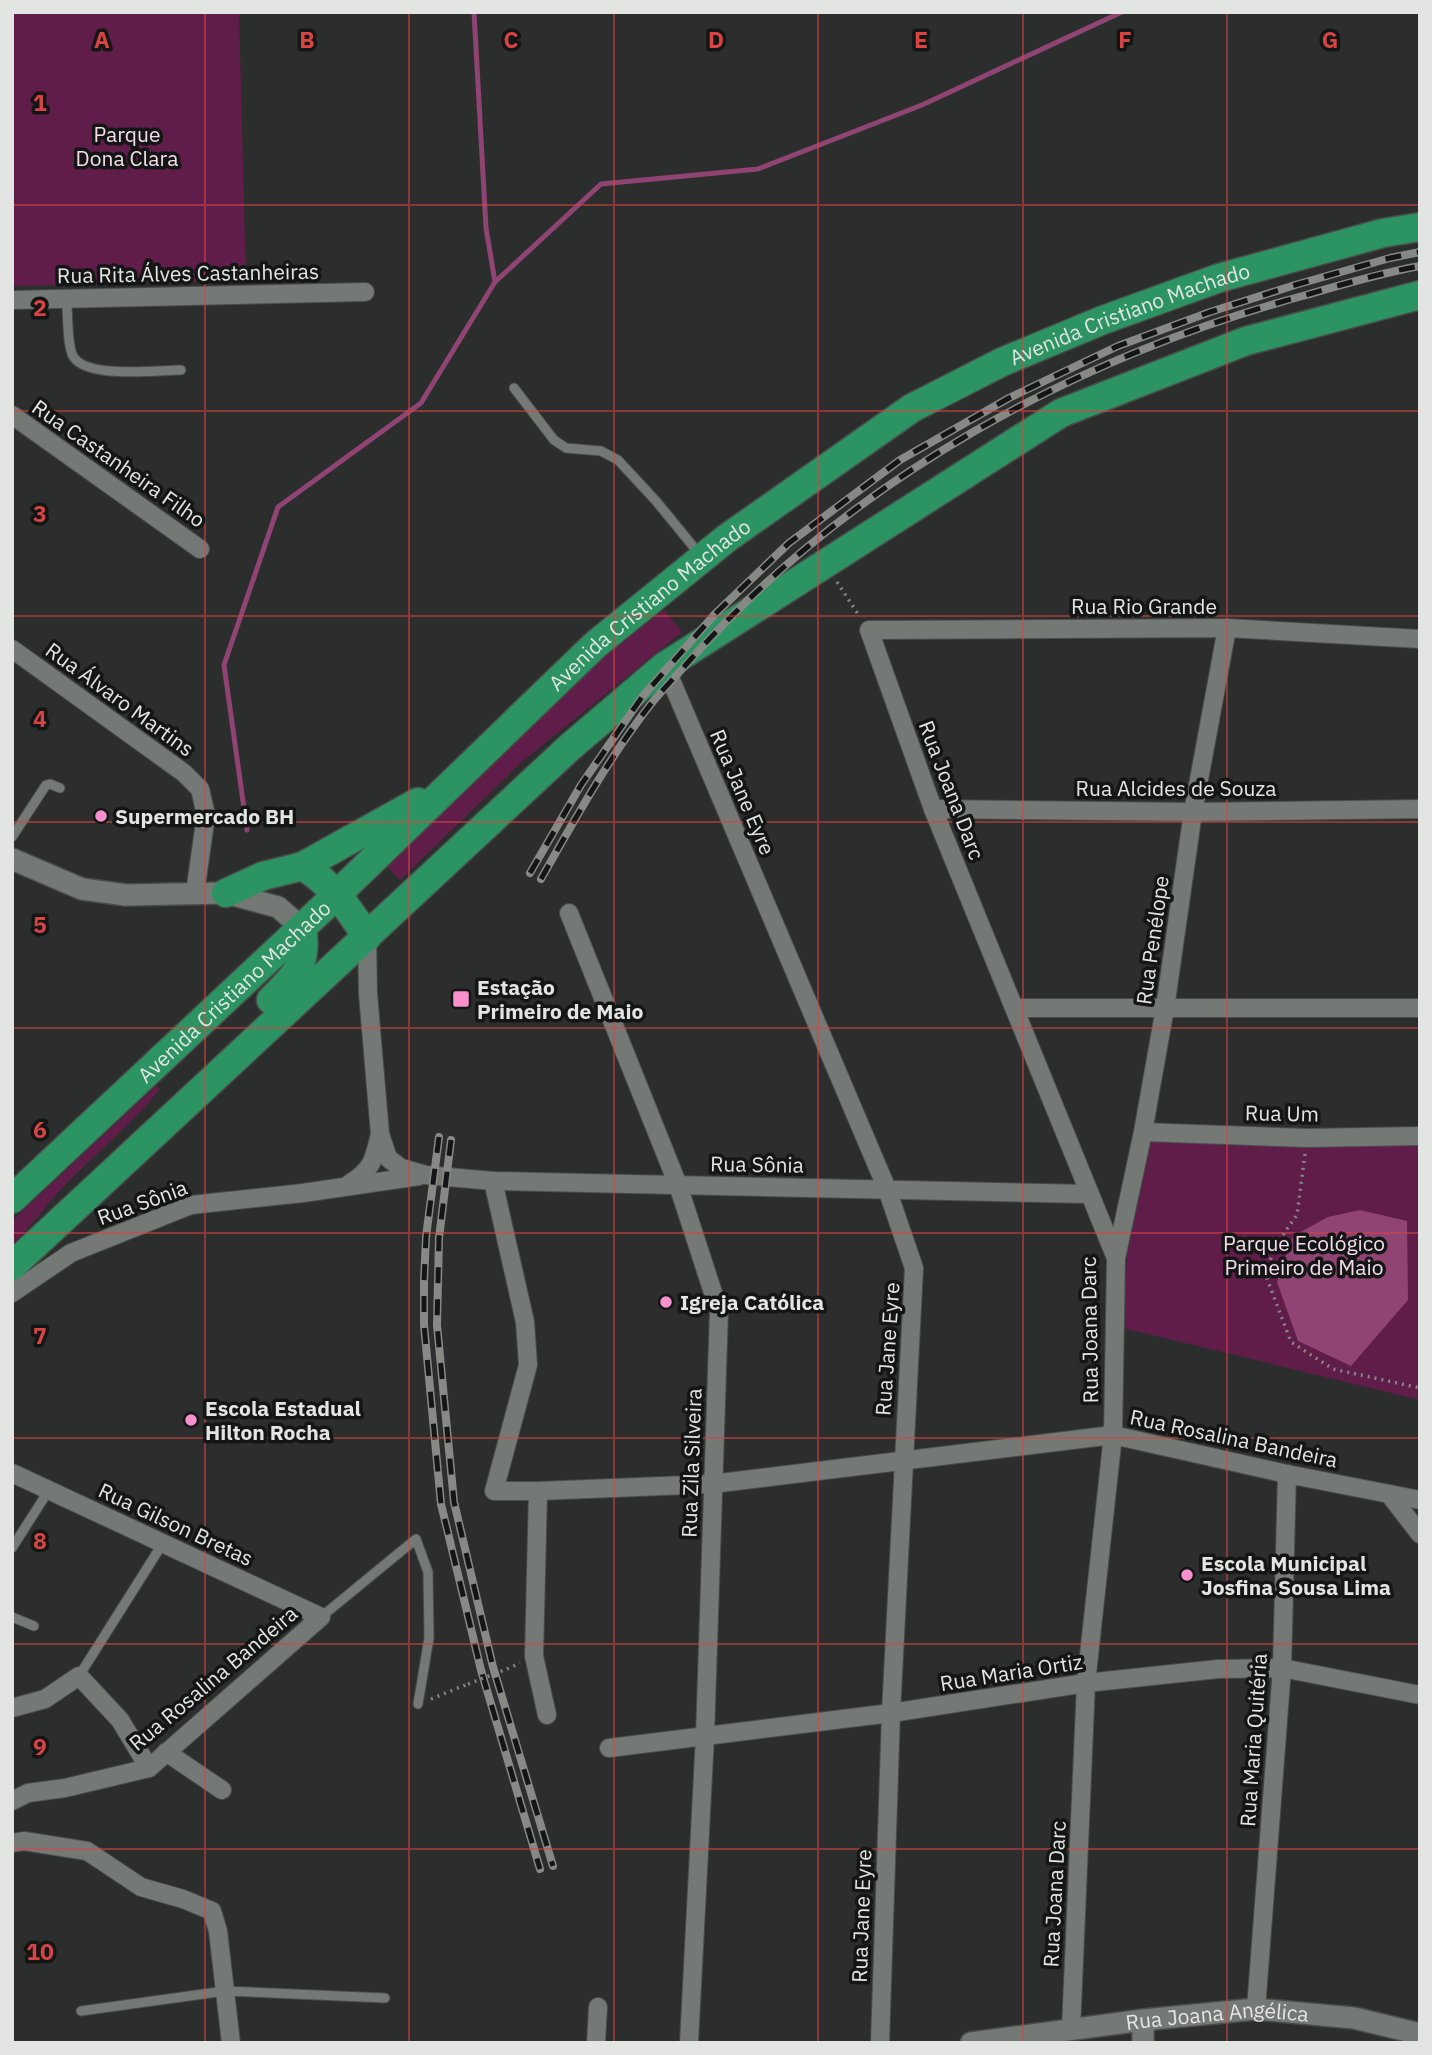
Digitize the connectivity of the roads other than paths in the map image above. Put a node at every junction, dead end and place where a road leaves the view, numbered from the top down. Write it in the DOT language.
graph roads {
  1 [pos="1420,227"];
  2 [pos="365,292"];
  3 [pos="1420,295"];
  4 [pos="66,299"];
  5 [pos="12,300"];
  6 [pos="181,370"];
  7 [pos="514,388"];
  8 [pos="12,415"];
  9 [pos="200,549"];
  10 [pos="702,558"];
  11 [pos="1227,628"];
  12 [pos="869,630"];
  13 [pos="1420,639"];
  14 [pos="12,649"];
  15 [pos="665,666"];
  16 [pos="454,782"];
  17 [pos="60,788"];
  18 [pos="933,809"];
  19 [pos="1420,809"];
  20 [pos="1193,812"];
  21 [pos="12,837"];
  22 [pos="12,859"];
  23 [pos="303,866"];
  24 [pos="195,893"];
  25 [pos="226,893"];
  26 [pos="338,894"];
  27 [pos="569,913"];
  28 [pos="302,928"];
  29 [pos="367,937"];
  30 [pos="1015,1008"];
  31 [pos="1165,1008"];
  32 [pos="1420,1009"];
  33 [pos="160,1127"];
  34 [pos="1143,1132"];
  35 [pos="380,1135"];
  36 [pos="1420,1136"];
  37 [pos="426,1175"];
  38 [pos="493,1181"];
  39 [pos="349,1184"];
  40 [pos="678,1185"];
  41 [pos="887,1189"];
  42 [pos="1088,1194"];
  43 [pos="12,1199"];
  44 [pos="1116,1258"];
  45 [pos="12,1266"];
  46 [pos="12,1293"];
  47 [pos="1112,1436"];
  48 [pos="902,1461"];
  49 [pos="12,1473"];
  50 [pos="1287,1474"];
  51 [pos="712,1483"];
  52 [pos="49,1490"];
  53 [pos="538,1491"];
  54 [pos="1389,1494"];
  55 [pos="1420,1500"];
  56 [pos="1420,1534"];
  57 [pos="163,1544"];
  58 [pos="12,1548"];
  59 [pos="12,1617"];
  60 [pos="321,1617"];
  61 [pos="34,1626"];
  62 [pos="1282,1668"];
  63 [pos="79,1675"];
  64 [pos="1086,1683"];
  65 [pos="1420,1695"];
  66 [pos="418,1704"];
  67 [pos="12,1708"];
  68 [pos="891,1713"];
  69 [pos="547,1715"];
  70 [pos="705,1736"];
  71 [pos="609,1748"];
  72 [pos="166,1752"];
  73 [pos="149,1768"];
  74 [pos="222,1790"];
  75 [pos="12,1801"];
  76 [pos="12,1843"];
  77 [pos="225,1991"];
  78 [pos="385,1998"];
  79 [pos="598,2007"];
  80 [pos="1256,2009"];
  81 [pos="81,2011"];
  82 [pos="1143,2020"];
  83 [pos="1071,2029"];
  84 [pos="1420,2034"];
  85 [pos="231,2043"];
  86 [pos="596,2043"];
  87 [pos="689,2043"];
  88 [pos="880,2043"];
  89 [pos="971,2043"];
  90 [pos="1143,2043"];
  1 -- 10 [label="highway, Avenida Cristiano Machado"];
  2 -- 4 [label="street, Rua Rita Álves Castanheiras"];
  3 -- 15 [label="highway"];
  4 -- 5 [label="street, Rua Rita Álves Castanheiras"];
  4 -- 6 [label="lane"];
  7 -- 10 [label="lane"];
  8 -- 9 [label="street, Rua Castanheira Filho"];
  10 -- 16 [label="highway, Avenida Cristiano Machado"];
  11 -- 12 [label="street, Rua Rio Grande"];
  11 -- 13 [label="street, Rua Rio Grande"];
  11 -- 20 [label="street, Rua Penélope"];
  12 -- 18 [label="street, Rua Joana Darc"];
  14 -- 24 [label="street, Rua Álvaro Martins"];
  15 -- 29 [label="highway"];
  15 -- 41 [label="street, Rua Jane Eyre"];
  16 -- 23 [label="highway"];
  16 -- 26 [label="highway, Avenida Cristiano Machado"];
  17 -- 21 [label="lane"];
  18 -- 20 [label="street, Rua Alcides de Souza"];
  18 -- 30 [label="street, Rua Joana Darc"];
  19 -- 20 [label="street, Rua Alcides de Souza"];
  20 -- 31 [label="street, Rua Penélope"];
  22 -- 24 [label="street"];
  23 -- 25 [label="highway"];
  23 -- 26 [label="highway"];
  24 -- 25 [label="street"];
  25 -- 28 [label="street"];
  26 -- 28 [label="highway, Avenida Cristiano Machado"];
  26 -- 29 [label="highway"];
  27 -- 40 [label="street, Rua Zila Silveira"];
  28 -- 33 [label="highway"];
  28 -- 43 [label="highway, Avenida Cristiano Machado"];
  29 -- 33 [label="highway"];
  29 -- 35 [label="street, Rua Sônia"];
  30 -- 31 [label="street"];
  30 -- 42 [label="street, Rua Joana Darc"];
  31 -- 32 [label="street"];
  31 -- 34 [label="street, Rua Penélope"];
  33 -- 45 [label="highway"];
  34 -- 36 [label="street, Rua Um"];
  34 -- 44 [label="street, Rua Penélope"];
  35 -- 37 [label="street, Rua Sônia"];
  35 -- 39 [label="street"];
  37 -- 38 [label="street, Rua Sônia"];
  37 -- 39 [label="street, Rua Sônia"];
  38 -- 40 [label="street, Rua Sônia"];
  38 -- 53 [label="street, Rua Rosalina Bandeira"];
  39 -- 46 [label="street, Rua Sônia"];
  40 -- 41 [label="street, Rua Sônia"];
  40 -- 51 [label="street, Rua Zila Silveira"];
  41 -- 42 [label="street, Rua Sônia"];
  41 -- 48 [label="street, Rua Jane Eyre"];
  42 -- 44 [label="street, Rua Joana Darc"];
  44 -- 47 [label="street, Rua Joana Darc"];
  47 -- 48 [label="street, Rua Rosalina Bandeira"];
  47 -- 50 [label="street, Rua Rosalina Bandeira"];
  47 -- 64 [label="street, Rua Joana Darc"];
  48 -- 51 [label="street, Rua Rosalina Bandeira"];
  48 -- 68 [label="street, Rua Jane Eyre"];
  49 -- 52 [label="street, Rua Gilson Bretas"];
  50 -- 54 [label="street, Rua Rosalina Bandeira"];
  50 -- 62 [label="street, Rua Maria Quitéria"];
  51 -- 53 [label="street, Rua Rosalina Bandeira"];
  51 -- 70 [label="street, Rua Zila Silveira"];
  52 -- 57 [label="street, Rua Gilson Bretas"];
  52 -- 58 [label="lane"];
  53 -- 69 [label="street"];
  54 -- 55 [label="street, Rua Rosalina Bandeira"];
  54 -- 56 [label="street"];
  57 -- 60 [label="street, Rua Gilson Bretas"];
  57 -- 63 [label="lane"];
  59 -- 61 [label="lane"];
  60 -- 66 [label="lane"];
  60 -- 72 [label="street, Rua Rosalina Bandeira"];
  62 -- 64 [label="street, Rua Maria Ortiz"];
  62 -- 65 [label="street, Rua Maria Ortiz"];
  62 -- 80 [label="street, Rua Maria Quitéria"];
  63 -- 67 [label="street"];
  63 -- 73 [label="street"];
  64 -- 68 [label="street, Rua Maria Ortiz"];
  64 -- 83 [label="street, Rua Joana Darc"];
  68 -- 70 [label="street, Rua Maria Ortiz"];
  68 -- 88 [label="street, Rua Jane Eyre"];
  70 -- 71 [label="street, Rua Maria Ortiz"];
  70 -- 87 [label="street, Rua Zila Silveira"];
  72 -- 73 [label="street, Rua Rosalina Bandeira"];
  72 -- 74 [label="street"];
  73 -- 75 [label="street, Rua Rosalina Bandeira"];
  76 -- 77 [label="street"];
  77 -- 78 [label="lane"];
  77 -- 81 [label="lane"];
  77 -- 85 [label="street"];
  79 -- 86 [label="street"];
  80 -- 82 [label="street, Rua Joana Angélica"];
  80 -- 84 [label="street, Rua Joana Angélica"];
  82 -- 83 [label="street, Rua Joana Angélica"];
  82 -- 90 [label="street"];
  83 -- 89 [label="street, Rua Joana Angélica"];
}
